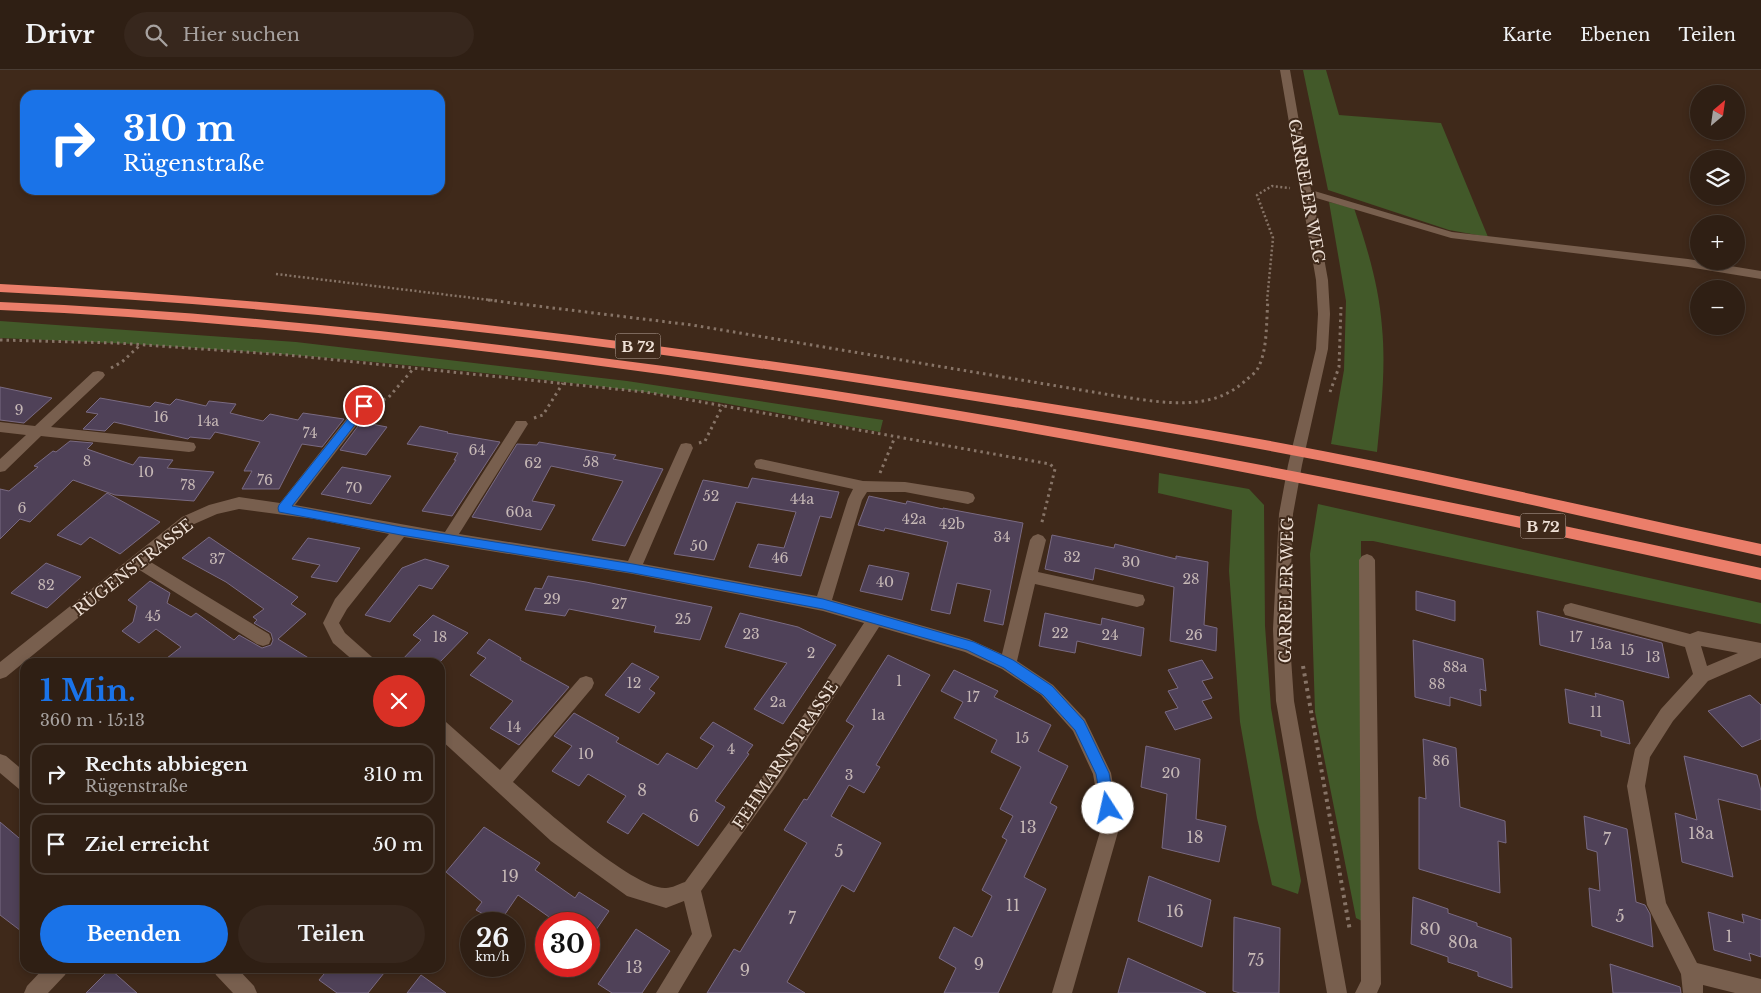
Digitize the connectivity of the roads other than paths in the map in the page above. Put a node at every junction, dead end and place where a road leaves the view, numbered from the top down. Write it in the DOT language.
graph roads {
  1 [pos="1285,70"];
  2 [pos="1308,192"];
  3 [pos="1761,275"];
  4 [pos="0,288"];
  5 [pos="0,306"];
  6 [pos="98,375"];
  7 [pos="364,406"];
  8 [pos="520,424"];
  9 [pos="0,427"];
  10 [pos="39,432"];
  11 [pos="189,447"];
  12 [pos="686,448"];
  13 [pos="761,464"];
  14 [pos="0,467"];
  15 [pos="863,486"];
  16 [pos="968,498"];
  17 [pos="283,508"];
  18 [pos="401,531"];
  19 [pos="449,538"];
  20 [pos="1038,540"];
  21 [pos="1761,550"];
  22 [pos="1367,560"];
  23 [pos="137,561"];
  24 [pos="633,568"];
  25 [pos="1761,574"];
  26 [pos="1030,577"];
  27 [pos="1137,600"];
  28 [pos="823,604"];
  29 [pos="1571,610"];
  30 [pos="876,618"];
  31 [pos="263,639"];
  32 [pos="1692,642"];
  33 [pos="1761,650"];
  34 [pos="362,658"];
  35 [pos="1008,664"];
  36 [pos="0,672"];
  37 [pos="1702,676"];
  38 [pos="586,683"];
  39 [pos="445,733"];
  40 [pos="0,762"];
  41 [pos="20,779"];
  42 [pos="501,783"];
  43 [pos="691,889"];
  44 [pos="1691,972"];
  45 [pos="53,973"];
  46 [pos="228,973"];
  47 [pos="1761,989"];
  48 [pos="34,993"];
  49 [pos="247,993"];
  50 [pos="666,993"];
  51 [pos="1062,993"];
  52 [pos="1337,993"];
  53 [pos="1365,993"];
  54 [pos="1693,993"];
  1 -- 2 [label="street, GARRELER WEG"];
  2 -- 3 [label="street"];
  2 -- 52 [label="street, GARRELER WEG"];
  4 -- 21 [label="highway, B 72"];
  5 -- 25 [label="highway, B 72"];
  6 -- 10 [label="street"];
  7 -- 17 [label="street"];
  8 -- 19 [label="street"];
  9 -- 10 [label="street"];
  10 -- 11 [label="street"];
  10 -- 14 [label="street"];
  12 -- 24 [label="street"];
  13 -- 15 [label="street"];
  15 -- 16 [label="street"];
  15 -- 28 [label="street"];
  17 -- 18 [label="street, RÜGENSTRASSE"];
  17 -- 23 [label="street, RÜGENSTRASSE"];
  18 -- 19 [label="street, RÜGENSTRASSE"];
  18 -- 34 [label="street"];
  19 -- 24 [label="street, RÜGENSTRASSE"];
  20 -- 26 [label="street"];
  22 -- 53 [label="street"];
  23 -- 31 [label="street"];
  23 -- 36 [label="street, RÜGENSTRASSE"];
  24 -- 28 [label="street, RÜGENSTRASSE"];
  26 -- 27 [label="street"];
  26 -- 35 [label="street"];
  28 -- 30 [label="street, RÜGENSTRASSE"];
  29 -- 32 [label="street"];
  30 -- 35 [label="street, RÜGENSTRASSE"];
  30 -- 43 [label="street, FEHMARNSTRASSE"];
  32 -- 33 [label="street"];
  32 -- 37 [label="street"];
  33 -- 37 [label="street"];
  35 -- 51 [label="street, RÜGENSTRASSE"];
  37 -- 44 [label="street"];
  38 -- 42 [label="street"];
  39 -- 42 [label="street"];
  40 -- 41 [label="street"];
  42 -- 43 [label="street"];
  43 -- 50 [label="street"];
  44 -- 47 [label="street"];
  44 -- 54 [label="street"];
  45 -- 48 [label="street"];
  46 -- 49 [label="street"];
}
